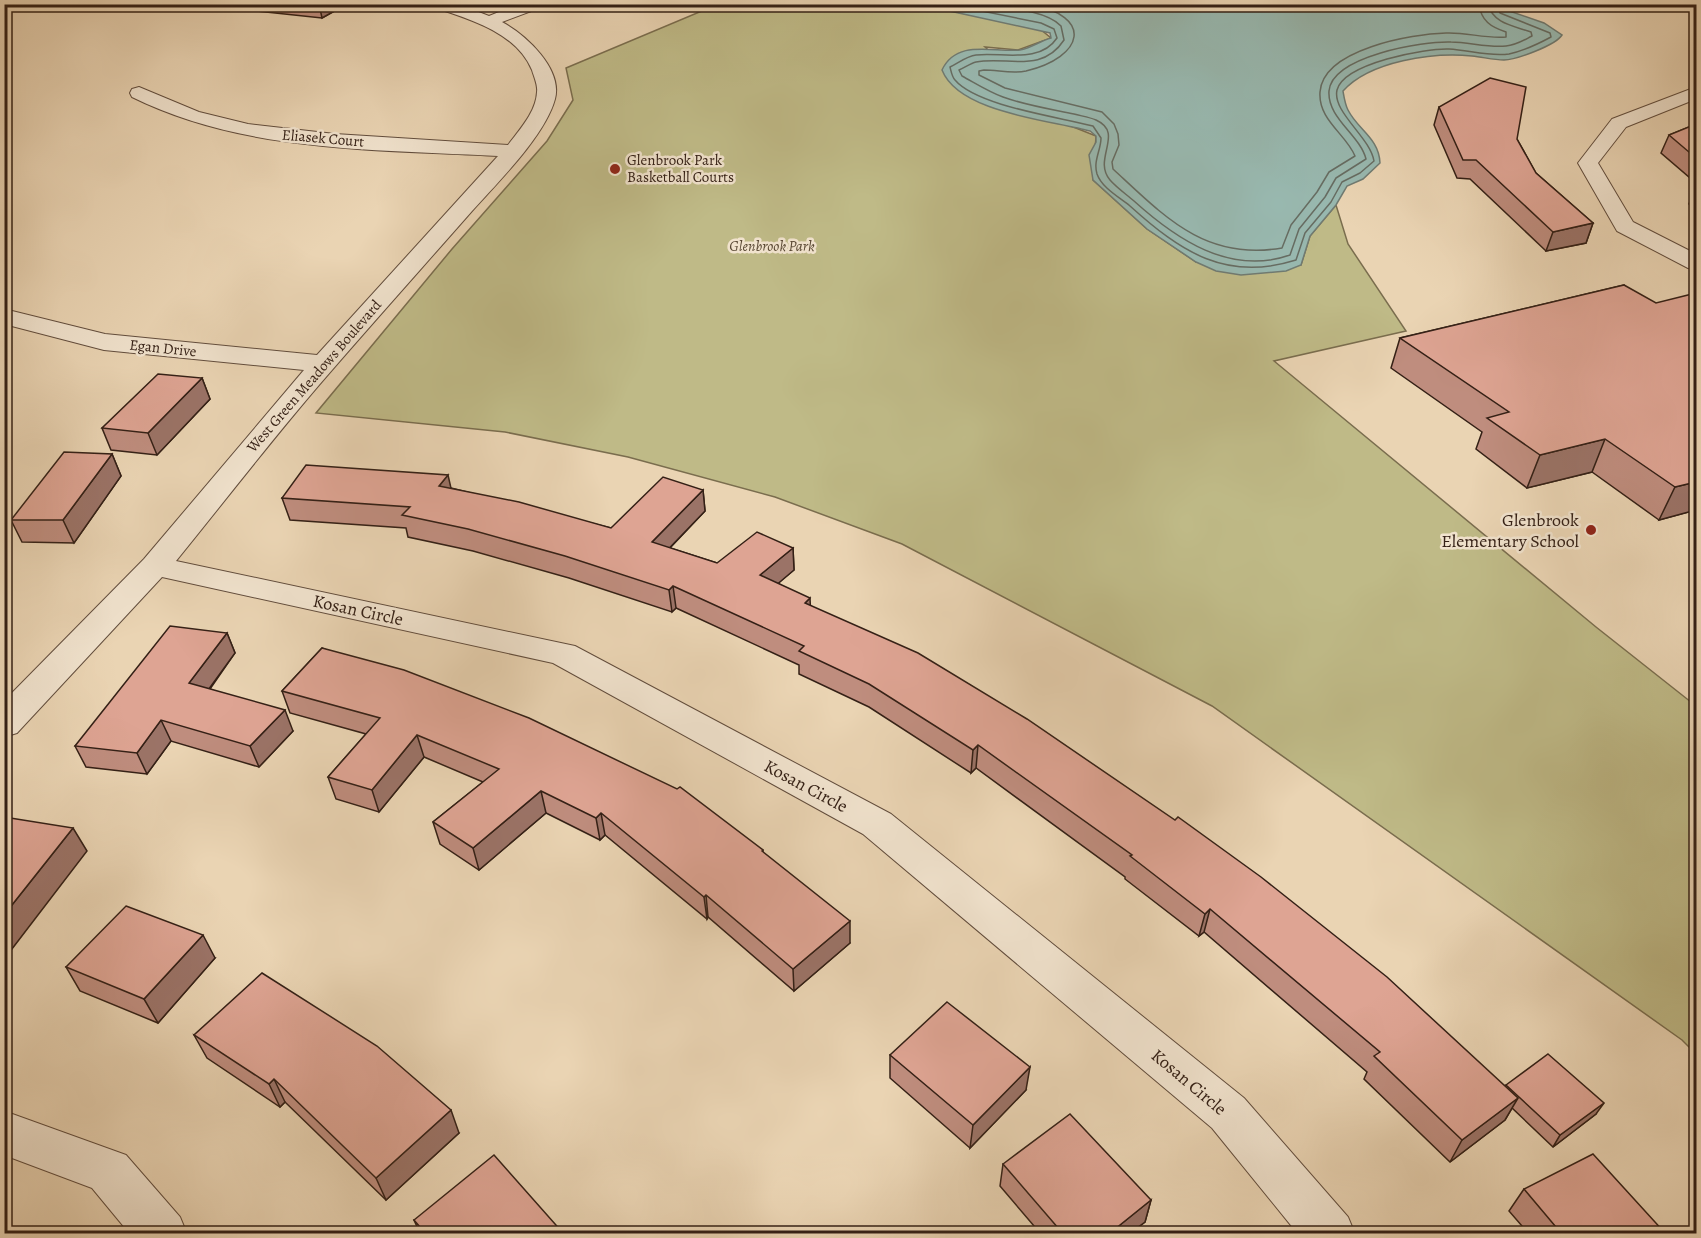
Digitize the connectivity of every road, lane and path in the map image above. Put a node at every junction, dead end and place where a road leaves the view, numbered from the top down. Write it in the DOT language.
graph roads {
  1 [pos="440,4"];
  2 [pos="536,4"];
  3 [pos="1687,4"];
  4 [pos="1696,8"];
  5 [pos="487,22"];
  6 [pos="139,93"];
  7 [pos="1692,98"];
  8 [pos="514,151"];
  9 [pos="1696,263"];
  10 [pos="4,316"];
  11 [pos="324,364"];
  12 [pos="155,566"];
  13 [pos="4,724"];
  14 [pos="4,1133"];
  15 [pos="162,1233"];
  16 [pos="1330,1233"];
  1 -- 5 [label="street, West Green Meadows Boulevard"];
  2 -- 5 [label="street"];
  3 -- 4 [label="street"];
  5 -- 8 [label="street, West Green Meadows Boulevard"];
  6 -- 8 [label="street, Eliasek Court"];
  7 -- 9 [label="street"];
  8 -- 11 [label="street, West Green Meadows Boulevard"];
  10 -- 11 [label="street, Egan Drive"];
  11 -- 12 [label="street, West Green Meadows Boulevard"];
  12 -- 13 [label="street, West Green Meadows Boulevard"];
  12 -- 16 [label="street, Kosan Circle"];
  14 -- 15 [label="street"];
}
